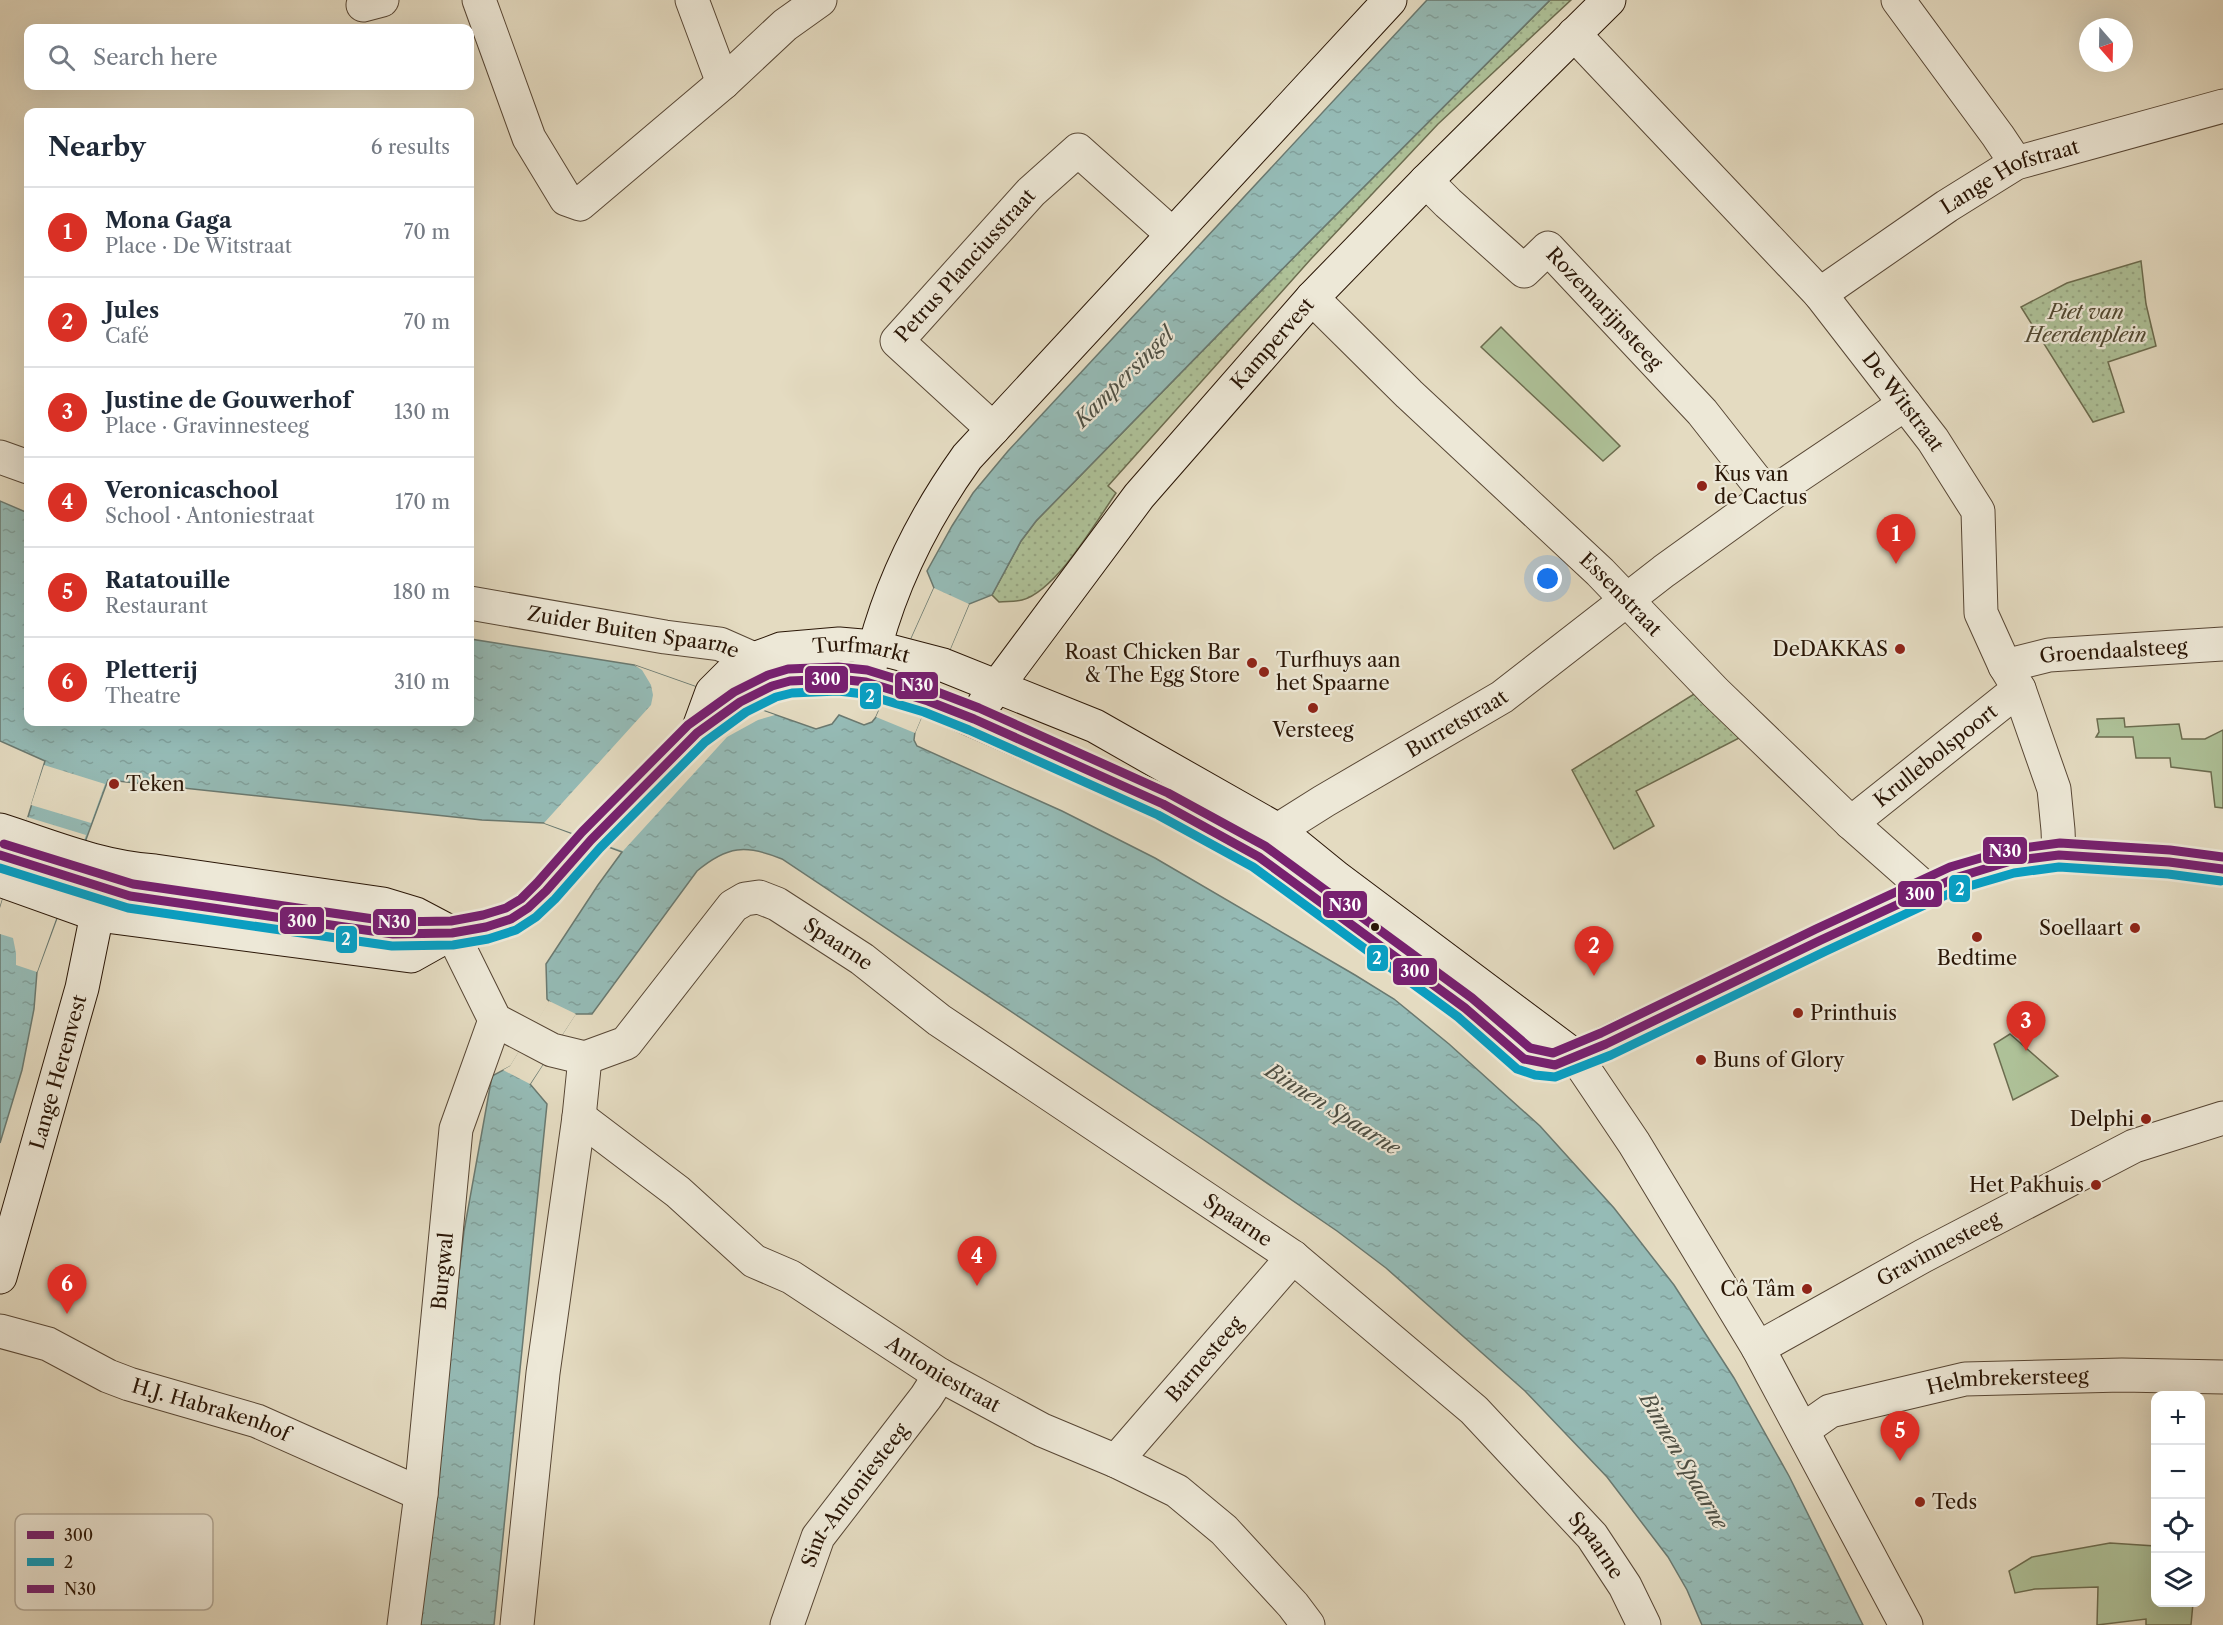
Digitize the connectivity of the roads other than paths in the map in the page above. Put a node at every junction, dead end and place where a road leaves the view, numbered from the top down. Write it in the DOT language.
graph roads {
  1 [pos="479,0"];
  2 [pos="692,0"];
  3 [pos="820,0"];
  4 [pos="1389,0"];
  5 [pos="1609,0"];
  6 [pos="1899,0"];
  7 [pos="1574,34"];
  8 [pos="723,83"];
  9 [pos="2223,106"];
  10 [pos="2016,163"];
  11 [pos="1426,181"];
  12 [pos="1172,234"];
  13 [pos="1820,294"];
  14 [pos="1312,298"];
  15 [pos="1905,404"];
  16 [pos="993,429"];
  17 [pos="0,457"];
  18 [pos="24,466"];
  19 [pos="1768,496"];
  20 [pos="1626,600"];
  21 [pos="474,604"];
  22 [pos="2223,644"];
  23 [pos="889,650"];
  24 [pos="754,659"];
  25 [pos="2012,678"];
  26 [pos="790,681"];
  27 [pos="878,686"];
  28 [pos="996,686"];
  29 [pos="726,697"];
  30 [pos="974,719"];
  31 [pos="1851,823"];
  32 [pos="1278,830"];
  33 [pos="11,833"];
  34 [pos="2059,855"];
  35 [pos="93,861"];
  36 [pos="2223,869"];
  37 [pos="4,881"];
  38 [pos="1928,891"];
  39 [pos="98,915"];
  40 [pos="452,933"];
  41 [pos="495,1020"];
  42 [pos="1576,1057"];
  43 [pos="585,1058"];
  44 [pos="579,1117"];
  45 [pos="2223,1118"];
  46 [pos="1293,1257"];
  47 [pos="0,1277"];
  48 [pos="0,1331"];
  49 [pos="1758,1348"];
  50 [pos="940,1375"];
  51 [pos="2223,1377"];
  52 [pos="1803,1430"];
  53 [pos="1116,1461"];
  54 [pos="421,1494"];
  55 [pos="404,1625"];
  56 [pos="517,1625"];
  57 [pos="787,1625"];
  58 [pos="1308,1625"];
  59 [pos="1644,1625"];
  60 [pos="1906,1625"];
  1 -- 8 [label="street"];
  2 -- 8 [label="street"];
  3 -- 8 [label="street"];
  4 -- 12 [label="street"];
  5 -- 7 [label="street, Kampervest"];
  6 -- 10 [label="street"];
  7 -- 11 [label="street, Kampervest"];
  7 -- 13 [label="street, De Witstraat"];
  9 -- 10 [label="street, Lange Hofstraat"];
  10 -- 13 [label="street, Lange Hofstraat"];
  11 -- 14 [label="street, Kampervest"];
  11 -- 19 [label="street, Rozemarijnsteeg"];
  12 -- 16 [label="street"];
  12 -- 16 [label="street, Petrus Planciusstraat"];
  13 -- 15 [label="street, De Witstraat"];
  14 -- 20 [label="street, Essenstraat"];
  14 -- 28 [label="street, Kampervest"];
  15 -- 19 [label="street, Burretstraat"];
  15 -- 25 [label="street, De Witstraat"];
  16 -- 23 [label="street"];
  17 -- 18 [label="street"];
  19 -- 20 [label="street, Burretstraat"];
  20 -- 31 [label="street, Essenstraat"];
  20 -- 32 [label="street, Burretstraat"];
  21 -- 24 [label="street, Zuider Buiten Spaarne"];
  22 -- 25 [label="street, Groendaalsteeg"];
  23 -- 24 [label="street, Turfmarkt"];
  23 -- 27 [label="street"];
  23 -- 28 [label="street, Turfmarkt"];
  24 -- 26 [label="street, Zuider Buiten Spaarne"];
  24 -- 29 [label="street, Turfmarkt"];
  25 -- 31 [label="street, Krullebolspoort"];
  25 -- 34 [label="street, De Witstraat"];
  26 -- 27 [label="street, Turfmarkt"];
  26 -- 29 [label="street, Turfmarkt"];
  27 -- 30 [label="street, Turfmarkt"];
  28 -- 30 [label="street, Kampervest"];
  28 -- 32 [label="street, Turfmarkt"];
  29 -- 40 [label="street"];
  30 -- 42 [label="street, Turfmarkt"];
  31 -- 38 [label="street, Essenstraat"];
  32 -- 42 [label="street, Turfmarkt"];
  33 -- 35 [label="street"];
  34 -- 36 [label="street"];
  34 -- 38 [label="street"];
  35 -- 39 [label="street, Lange Herenvest"];
  35 -- 40 [label="street"];
  37 -- 39 [label="street"];
  38 -- 42 [label="street"];
  39 -- 40 [label="street"];
  39 -- 47 [label="street, Lange Herenvest"];
  40 -- 41 [label="street"];
  41 -- 43 [label="street"];
  41 -- 54 [label="street, Burgwal"];
  42 -- 49 [label="street"];
  43 -- 44 [label="street"];
  43 -- 46 [label="street, Spaarne"];
  44 -- 50 [label="street, Antoniestraat"];
  44 -- 56 [label="street"];
  45 -- 49 [label="street, Gravinnesteeg"];
  46 -- 53 [label="street, Barnesteeg"];
  46 -- 59 [label="street, Spaarne"];
  48 -- 54 [label="street, H.J. Habrakenhof"];
  49 -- 52 [label="street"];
  50 -- 53 [label="street, Antoniestraat"];
  50 -- 57 [label="street, Sint-Antoniesteeg"];
  51 -- 52 [label="street, Helmbrekersteeg"];
  52 -- 60 [label="street"];
  53 -- 58 [label="street, Antoniestraat"];
  54 -- 55 [label="street, Burgwal"];
}
